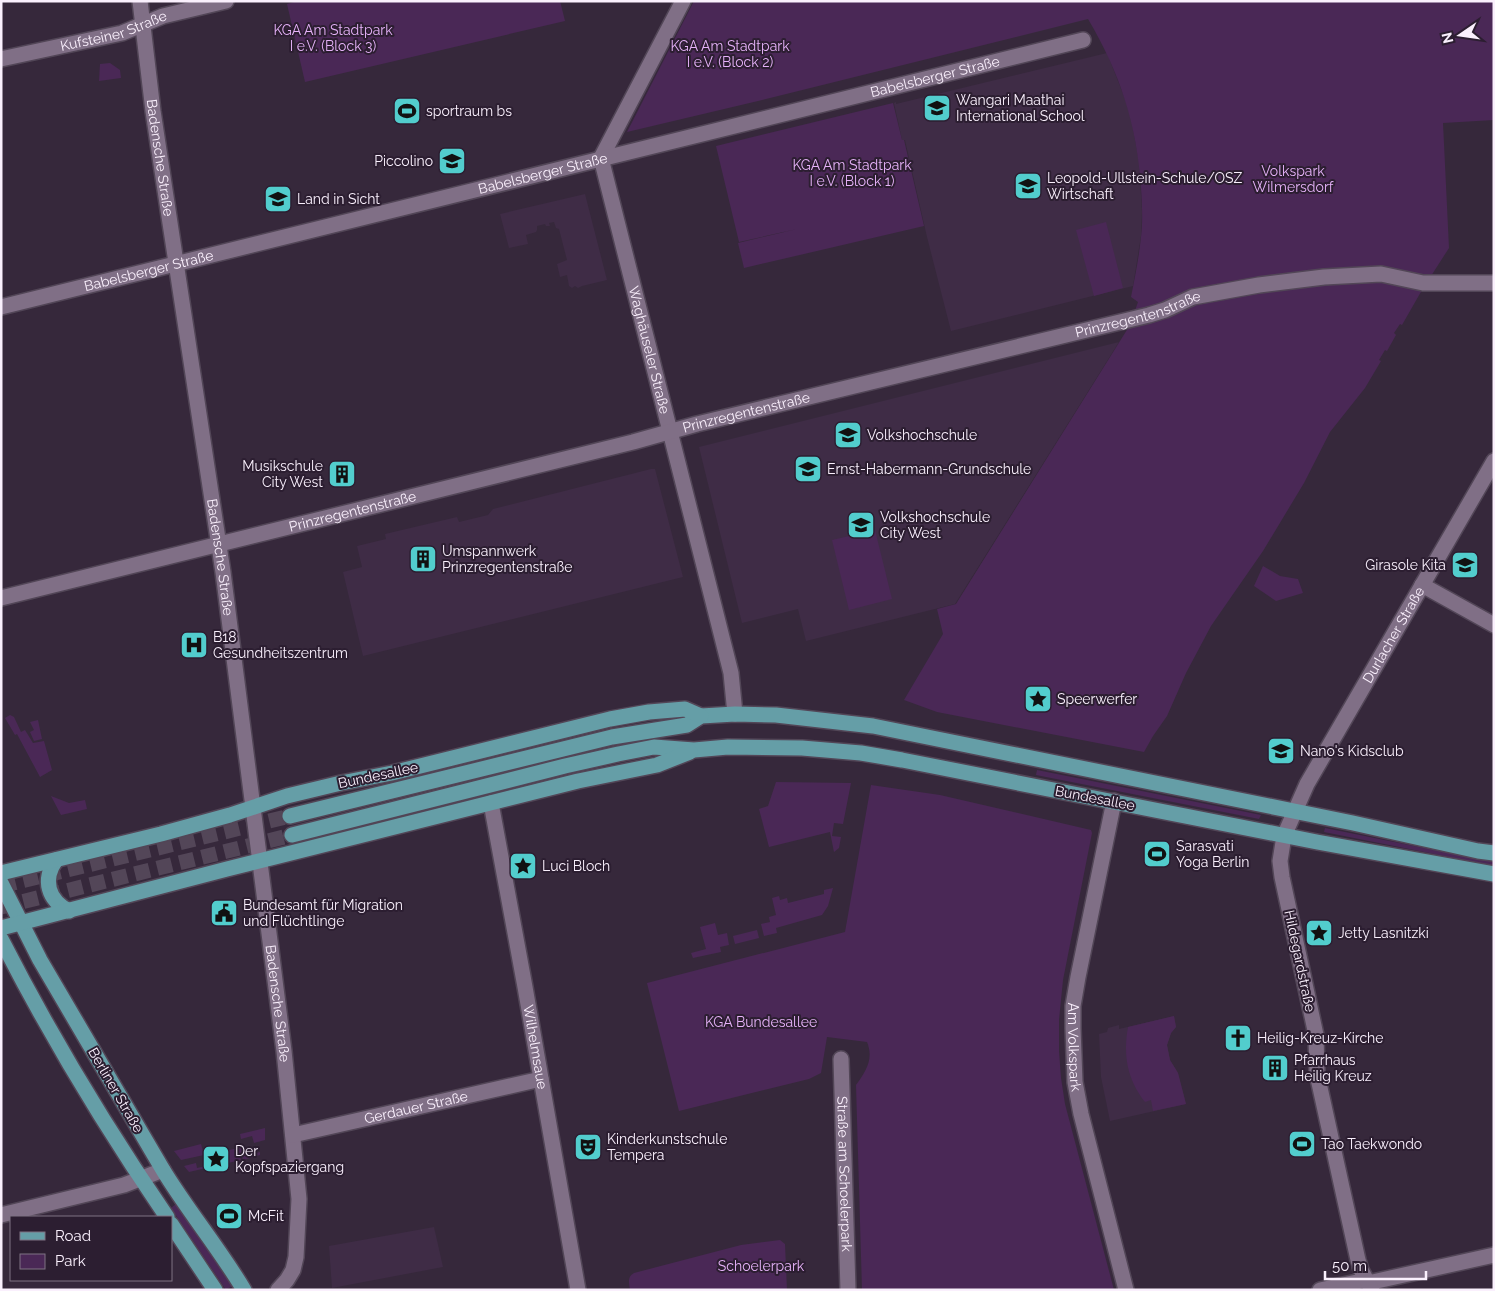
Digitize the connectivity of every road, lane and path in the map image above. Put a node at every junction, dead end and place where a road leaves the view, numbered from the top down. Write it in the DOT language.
graph roads {
  1 [pos="140,1"];
  2 [pos="226,1"];
  3 [pos="683,1"];
  4 [pos="142,25"];
  5 [pos="1083,40"];
  6 [pos="1,59"];
  7 [pos="601,158"];
  8 [pos="176,264"];
  9 [pos="1494,283"];
  10 [pos="1,307"];
  11 [pos="669,432"];
  12 [pos="1494,461"];
  13 [pos="219,544"];
  14 [pos="1422,585"];
  15 [pos="1,598"];
  16 [pos="1494,625"];
  17 [pos="735,714"];
  18 [pos="702,716"];
  19 [pos="694,750"];
  20 [pos="1114,801"];
  21 [pos="491,803"];
  22 [pos="254,807"];
  23 [pos="1295,811"];
  24 [pos="290,816"];
  25 [pos="292,835"];
  26 [pos="1284,836"];
  27 [pos="1494,849"];
  28 [pos="1478,851"];
  29 [pos="1494,853"];
  30 [pos="56,860"];
  31 [pos="261,861"];
  32 [pos="1,873"];
  33 [pos="1494,874"];
  34 [pos="1,883"];
  35 [pos="69,911"];
  36 [pos="21,923"];
  37 [pos="1,928"];
  38 [pos="1,939"];
  39 [pos="841,1059"];
  40 [pos="541,1079"];
  41 [pos="293,1135"];
  42 [pos="163,1170"];
  43 [pos="142,1179"];
  44 [pos="1,1215"];
  45 [pos="166,1216"];
  46 [pos="172,1226"];
  47 [pos="1494,1255"];
  48 [pos="1369,1284"];
  49 [pos="215,1290"];
  50 [pos="244,1290"];
  51 [pos="278,1290"];
  52 [pos="578,1290"];
  53 [pos="848,1290"];
  54 [pos="1126,1290"];
  55 [pos="1320,1290"];
  1 -- 4 [label="street, Badensche Straße"];
  2 -- 4 [label="street, Kufsteiner Straße"];
  3 -- 7 [label="street"];
  4 -- 6 [label="street, Kufsteiner Straße"];
  4 -- 8 [label="street, Badensche Straße"];
  5 -- 7 [label="street, Babelsberger Straße"];
  7 -- 8 [label="street, Babelsberger Straße"];
  7 -- 11 [label="street, Waghäuseler Straße"];
  8 -- 10 [label="street, Babelsberger Straße"];
  8 -- 13 [label="street, Badensche Straße"];
  9 -- 11 [label="street, Prinzregentenstraße"];
  11 -- 13 [label="street, Prinzregentenstraße"];
  11 -- 17 [label="street, Waghäuseler Straße"];
  12 -- 14 [label="street, Durlacher Straße"];
  13 -- 15 [label="street, Prinzregentenstraße"];
  13 -- 22 [label="street, Badensche Straße"];
  14 -- 16 [label="street"];
  14 -- 23 [label="street, Durlacher Straße"];
  17 -- 18 [label="main road, Bundesallee"];
  17 -- 23 [label="main road, Bundesallee"];
  18 -- 22 [label="main road, Bundesallee"];
  18 -- 24 [label="main road, Bundesallee"];
  19 -- 20 [label="main road, Bundesallee"];
  19 -- 21 [label="main road, Bundesallee"];
  19 -- 25 [label="main road, Bundesallee"];
  20 -- 26 [label="main road, Bundesallee"];
  20 -- 54 [label="street, Am Volkspark"];
  21 -- 31 [label="main road, Bundesallee"];
  21 -- 40 [label="street, Wilhelmsaue"];
  22 -- 30 [label="main road, Bundesallee"];
  22 -- 31 [label="street, Badensche Straße"];
  23 -- 26 [label="street, Durlacher Straße"];
  23 -- 28 [label="main road, Bundesallee"];
  26 -- 33 [label="main road, Bundesallee"];
  26 -- 48 [label="street, Hildegardstraße"];
  27 -- 28 [label="main road"];
  28 -- 29 [label="main road, Bundesallee"];
  30 -- 32 [label="main road, Bundesallee"];
  30 -- 35 [label="main road"];
  31 -- 35 [label="main road, Bundesallee"];
  31 -- 41 [label="street, Badensche Straße"];
  34 -- 36 [label="main road, Berliner Straße"];
  35 -- 36 [label="main road, Bundesallee"];
  36 -- 37 [label="main road, Bundesallee"];
  36 -- 42 [label="main road, Berliner Straße"];
  38 -- 43 [label="main road, Berliner Straße"];
  39 -- 53 [label="street, Straße am Schoelerpark"];
  40 -- 41 [label="street, Gerdauer Straße"];
  40 -- 52 [label="street, Wilhelmsaue"];
  41 -- 51 [label="street, Badensche Straße"];
  42 -- 43 [label="street"];
  42 -- 50 [label="main road, Berliner Straße"];
  43 -- 44 [label="street"];
  43 -- 45 [label="main road, Berliner Straße"];
  46 -- 49 [label="main road"];
  47 -- 48 [label="street"];
  48 -- 55 [label="street"];
}
